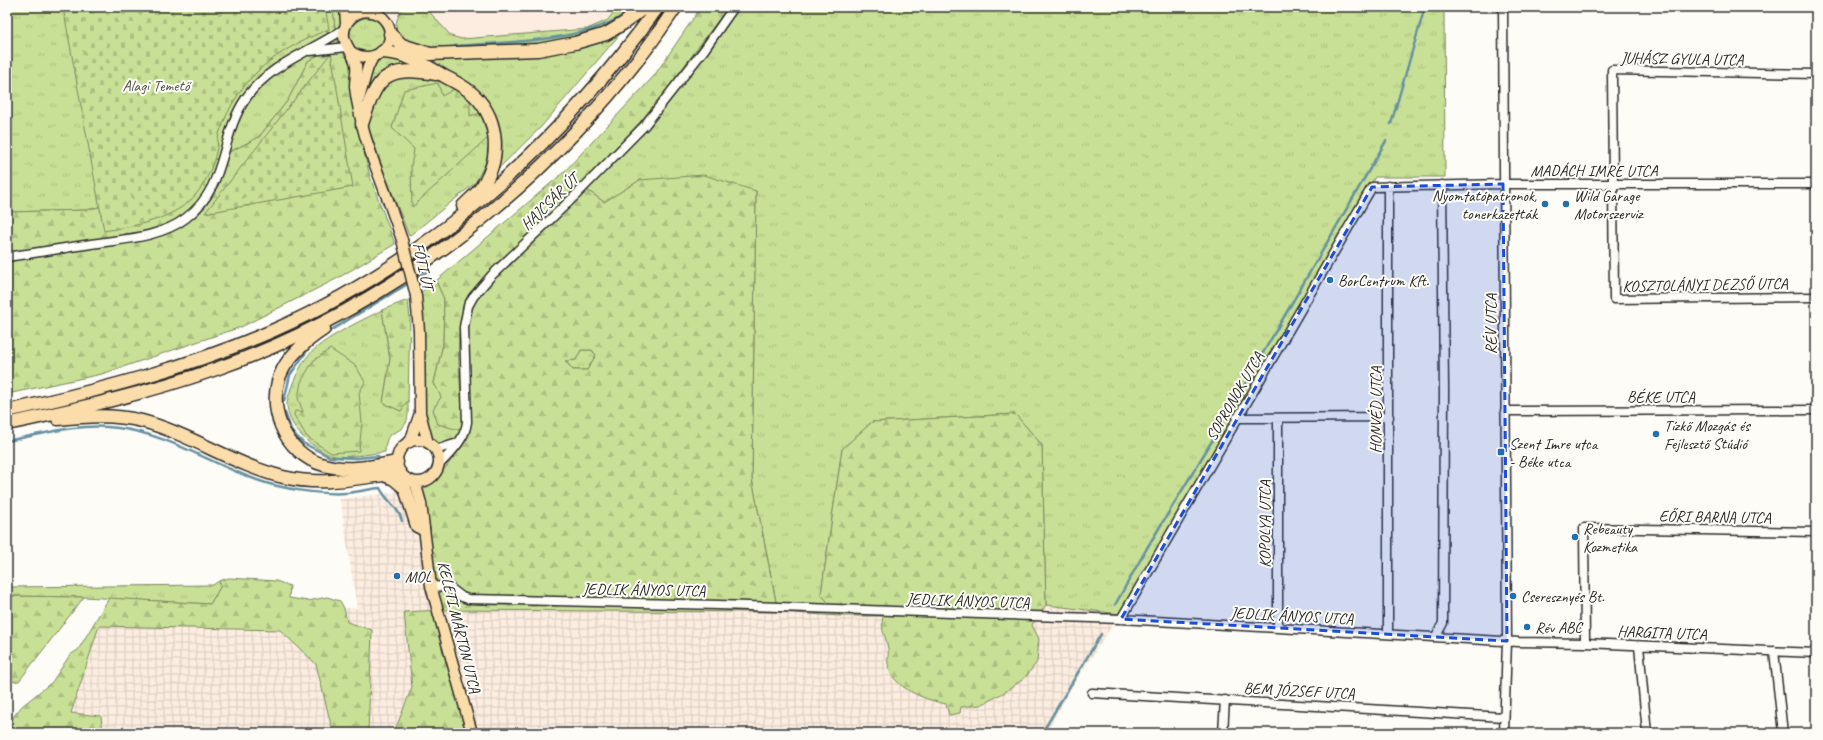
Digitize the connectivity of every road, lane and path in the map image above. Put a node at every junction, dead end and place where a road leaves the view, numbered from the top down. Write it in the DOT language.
graph roads {
  1 [pos="345,7"];
  2 [pos="645,7"];
  3 [pos="658,7"];
  4 [pos="676,7"];
  5 [pos="734,7"];
  6 [pos="1503,7"];
  7 [pos="364,9"];
  8 [pos="345,26"];
  9 [pos="390,34"];
  10 [pos="348,49"];
  11 [pos="306,52"];
  12 [pos="378,55"];
  13 [pos="1816,74"];
  14 [pos="444,76"];
  15 [pos="358,103"];
  16 [pos="362,124"];
  17 [pos="1503,184"];
  18 [pos="1614,184"];
  19 [pos="1816,184"];
  20 [pos="1442,185"];
  21 [pos="1388,186"];
  22 [pos="1372,187"];
  23 [pos="439,234"];
  24 [pos="7,257"];
  25 [pos="1816,297"];
  26 [pos="347,310"];
  27 [pos="1816,410"];
  28 [pos="7,411"];
  29 [pos="1505,411"];
  30 [pos="420,413"];
  31 [pos="1389,417"];
  32 [pos="1237,418"];
  33 [pos="31,419"];
  34 [pos="1278,419"];
  35 [pos="7,424"];
  36 [pos="410,442"];
  37 [pos="459,442"];
  38 [pos="431,446"];
  39 [pos="438,466"];
  40 [pos="398,467"];
  41 [pos="384,475"];
  42 [pos="420,482"];
  43 [pos="423,529"];
  44 [pos="1816,532"];
  45 [pos="431,586"];
  46 [pos="1121,619"];
  47 [pos="1278,628"];
  48 [pos="1388,634"];
  49 [pos="1436,636"];
  50 [pos="1507,641"];
  51 [pos="1585,643"];
  52 [pos="1639,646"];
  53 [pos="1774,651"];
  54 [pos="1816,653"];
  55 [pos="1092,693"];
  56 [pos="1225,700"];
  57 [pos="1504,717"];
  58 [pos="472,733"];
  59 [pos="1223,733"];
  60 [pos="1504,733"];
  61 [pos="1647,733"];
  62 [pos="1783,733"];
  1 -- 8 [label="main road"];
  2 -- 9 [label="highway"];
  3 -- 23 [label="highway"];
  4 -- 26 [label="highway"];
  5 -- 37 [label="street, HAJCSÁR ÚT"];
  6 -- 17 [label="street, RÉV UTCA"];
  7 -- 8 [label="main road"];
  7 -- 9 [label="main road"];
  8 -- 10 [label="main road"];
  8 -- 11 [label="street"];
  9 -- 12 [label="main road"];
  10 -- 11 [label="street"];
  10 -- 12 [label="main road"];
  10 -- 15 [label="main road, FÓTI ÚT"];
  11 -- 24 [label="street"];
  12 -- 14 [label="highway"];
  12 -- 15 [label="main road"];
  13 -- 18 [label="street, JUHÁSZ GYULA UTCA"];
  14 -- 16 [label="highway"];
  14 -- 23 [label="highway"];
  15 -- 16 [label="main road, FÓTI ÚT"];
  16 -- 30 [label="main road, FÓTI ÚT, bridge"];
  17 -- 18 [label="street, MADÁCH IMRE UTCA"];
  17 -- 20 [label="street, MADÁCH IMRE UTCA"];
  17 -- 29 [label="street, RÉV UTCA"];
  18 -- 19 [label="street, MADÁCH IMRE UTCA"];
  18 -- 25 [label="street, KOSZTOLÁNYI DEZSŐ UTCA"];
  20 -- 21 [label="street, MADÁCH IMRE UTCA"];
  20 -- 49 [label="street"];
  21 -- 22 [label="street, MADÁCH IMRE UTCA"];
  21 -- 31 [label="street, HONVÉD UTCA"];
  22 -- 32 [label="street, SOPRONOK UTCA"];
  23 -- 28 [label="highway"];
  26 -- 33 [label="highway"];
  26 -- 40 [label="highway"];
  27 -- 29 [label="street, BÉKE UTCA"];
  29 -- 50 [label="street, RÉV UTCA"];
  30 -- 36 [label="main road, FÓTI ÚT"];
  30 -- 38 [label="main road"];
  31 -- 34 [label="street"];
  31 -- 48 [label="street, HONVÉD UTCA"];
  32 -- 34 [label="street"];
  32 -- 46 [label="street, SOPRONOK UTCA"];
  33 -- 35 [label="highway"];
  33 -- 41 [label="highway"];
  34 -- 47 [label="street, KOPOLYA UTCA"];
  36 -- 38 [label="main road"];
  36 -- 40 [label="main road"];
  37 -- 38 [label="street"];
  37 -- 39 [label="street, HAJCSÁR ÚT"];
  38 -- 39 [label="main road"];
  39 -- 42 [label="main road"];
  40 -- 41 [label="highway"];
  40 -- 42 [label="main road"];
  41 -- 43 [label="highway"];
  42 -- 43 [label="main road, KELETI MÁRTON UTCA"];
  43 -- 45 [label="main road, KELETI MÁRTON UTCA"];
  44 -- 51 [label="street, EŐRI BARNA UTCA"];
  45 -- 46 [label="street, JEDLIK ÁNYOS UTCA"];
  45 -- 58 [label="main road, KELETI MÁRTON UTCA"];
  46 -- 47 [label="street, JEDLIK ÁNYOS UTCA"];
  47 -- 48 [label="street, JEDLIK ÁNYOS UTCA"];
  48 -- 49 [label="street, JEDLIK ÁNYOS UTCA"];
  49 -- 50 [label="street, JEDLIK ÁNYOS UTCA"];
  50 -- 51 [label="street, HARGITA UTCA"];
  50 -- 57 [label="street, RÉV UTCA"];
  51 -- 52 [label="street, HARGITA UTCA"];
  52 -- 53 [label="street, HARGITA UTCA"];
  52 -- 61 [label="street"];
  53 -- 54 [label="street, HARGITA UTCA"];
  53 -- 62 [label="street"];
  55 -- 56 [label="street, BEM JÓZSEF UTCA"];
  56 -- 57 [label="street, BEM JÓZSEF UTCA"];
  56 -- 59 [label="street"];
  57 -- 60 [label="street, RÉV UTCA"];
}
